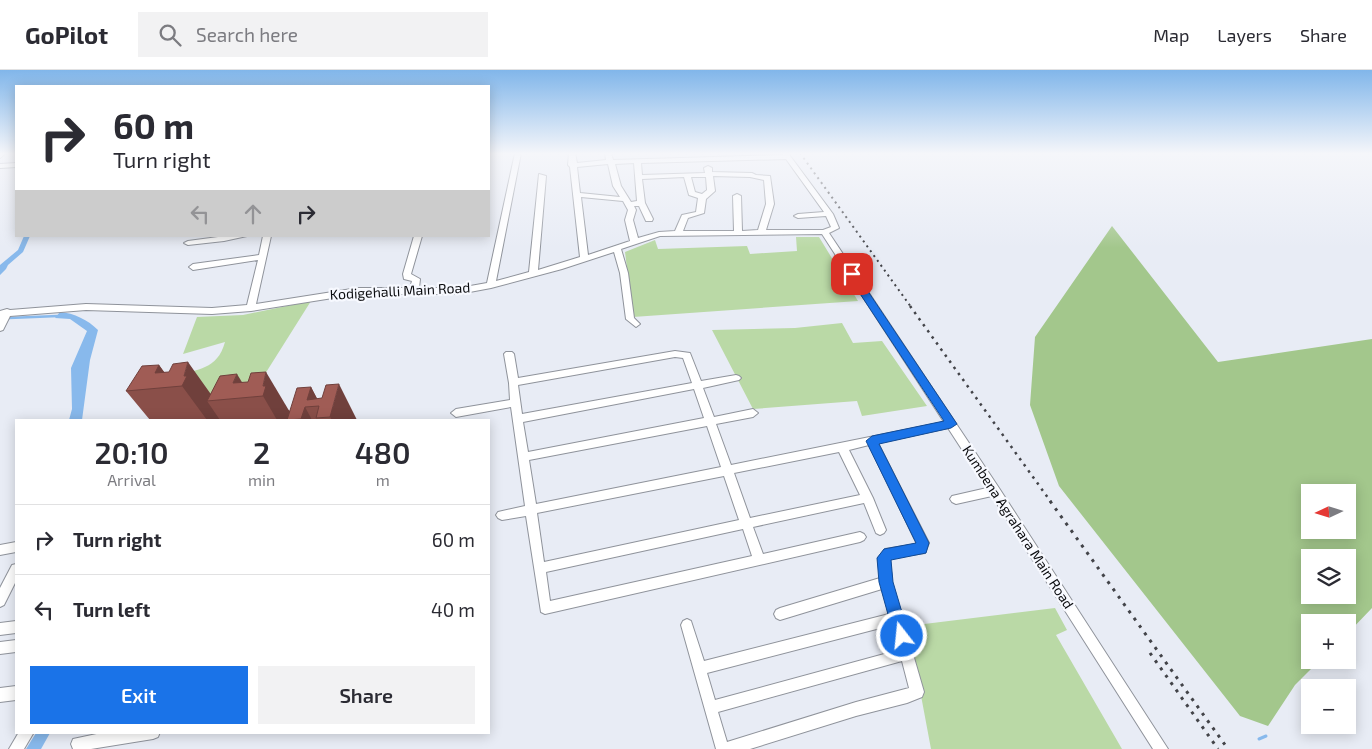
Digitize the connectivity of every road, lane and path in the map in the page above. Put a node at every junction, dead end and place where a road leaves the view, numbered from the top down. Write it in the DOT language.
graph roads {
  1 [pos="512,185"];
  2 [pos="541,185"];
  3 [pos="576,185"];
  4 [pos="618,185"];
  5 [pos="639,185"];
  6 [pos="690,185"];
  7 [pos="711,185"];
  8 [pos="768,185"];
  9 [pos="808,185"];
  10 [pos="578,195"];
  11 [pos="737,196"];
  12 [pos="703,197"];
  13 [pos="627,202"];
  14 [pos="641,203"];
  15 [pos="829,214"];
  16 [pos="798,216"];
  17 [pos="649,220"];
  18 [pos="824,232"];
  19 [pos="761,233"];
  20 [pos="678,234"];
  21 [pos="738,234"];
  22 [pos="267,237"];
  23 [pos="418,237"];
  24 [pos="222,238"];
  25 [pos="188,243"];
  26 [pos="635,243"];
  27 [pos="617,249"];
  28 [pos="262,257"];
  29 [pos="584,259"];
  30 [pos="193,266"];
  31 [pos="532,274"];
  32 [pos="491,285"];
  33 [pos="414,291"];
  34 [pos="250,308"];
  35 [pos="3,313"];
  36 [pos="636,324"];
  37 [pos="0,328"];
  38 [pos="509,354"];
  39 [pos="736,378"];
  40 [pos="514,383"];
  41 [pos="698,386"];
  42 [pos="516,403"];
  43 [pos="456,413"];
  44 [pos="753,413"];
  45 [pos="518,419"];
  46 [pos="711,422"];
  47 [pos="951,424"];
  48 [pos="872,441"];
  49 [pos="842,448"];
  50 [pos="523,457"];
  51 [pos="728,471"];
  52 [pos="995,491"];
  53 [pos="867,498"];
  54 [pos="956,499"];
  55 [pos="530,510"];
  56 [pos="502,515"];
  57 [pos="746,524"];
  58 [pos="880,530"];
  59 [pos="860,537"];
  60 [pos="15,547"];
  61 [pos="0,550"];
  62 [pos="758,560"];
  63 [pos="539,568"];
  64 [pos="15,571"];
  65 [pos="886,582"];
  66 [pos="0,601"];
  67 [pos="780,614"];
  68 [pos="897,618"];
  69 [pos="687,625"];
  70 [pos="15,627"];
  71 [pos="0,629"];
  72 [pos="15,646"];
  73 [pos="0,648"];
  74 [pos="906,654"];
  75 [pos="699,669"];
  76 [pos="15,693"];
  77 [pos="0,695"];
  78 [pos="710,708"];
  79 [pos="25,734"];
  80 [pos="138,734"];
  81 [pos="79,742"];
  82 [pos="16,749"];
  83 [pos="728,749"];
  84 [pos="1161,749"];
  1 -- 32 [label="street"];
  2 -- 31 [label="street"];
  3 -- 10 [label="street"];
  4 -- 13 [label="street"];
  5 -- 14 [label="street"];
  6 -- 12 [label="street"];
  7 -- 12 [label="street"];
  8 -- 19 [label="street"];
  9 -- 15 [label="street"];
  10 -- 13 [label="street"];
  10 -- 29 [label="street"];
  11 -- 21 [label="street"];
  12 -- 20 [label="street"];
  13 -- 14 [label="street"];
  13 -- 26 [label="street"];
  14 -- 17 [label="street"];
  15 -- 16 [label="street"];
  15 -- 18 [label="street, Kodigehalli Main Road"];
  18 -- 19 [label="street, Kodigehalli Main Road"];
  18 -- 47 [label="street, Kumbena Agrahara Main Road"];
  19 -- 21 [label="street, Kodigehalli Main Road"];
  20 -- 21 [label="street, Kodigehalli Main Road"];
  20 -- 26 [label="street, Kodigehalli Main Road"];
  22 -- 28 [label="street"];
  23 -- 33 [label="street"];
  24 -- 25 [label="street"];
  26 -- 27 [label="street, Kodigehalli Main Road"];
  27 -- 29 [label="street, Kodigehalli Main Road"];
  27 -- 36 [label="street"];
  28 -- 30 [label="street"];
  28 -- 34 [label="street"];
  29 -- 31 [label="street, Kodigehalli Main Road"];
  31 -- 32 [label="street, Kodigehalli Main Road"];
  32 -- 33 [label="street, Kodigehalli Main Road"];
  33 -- 34 [label="street, Kodigehalli Main Road"];
  34 -- 35 [label="street, Kodigehalli Main Road"];
  35 -- 37 [label="street"];
  38 -- 40 [label="street"];
  39 -- 41 [label="street"];
  40 -- 41 [label="street"];
  40 -- 42 [label="street"];
  41 -- 45 [label="street"];
  41 -- 46 [label="street"];
  42 -- 43 [label="street"];
  42 -- 45 [label="street"];
  44 -- 46 [label="street"];
  45 -- 50 [label="street"];
  46 -- 50 [label="street"];
  46 -- 51 [label="street"];
  47 -- 48 [label="street"];
  47 -- 52 [label="street, Kumbena Agrahara Main Road"];
  48 -- 49 [label="street"];
  48 -- 65 [label="street"];
  49 -- 51 [label="street"];
  49 -- 53 [label="street"];
  50 -- 55 [label="street"];
  51 -- 55 [label="street"];
  51 -- 57 [label="street"];
  52 -- 54 [label="street"];
  52 -- 84 [label="street, Kumbena Agrahara Main Road"];
  53 -- 57 [label="street"];
  53 -- 58 [label="street"];
  55 -- 56 [label="street"];
  55 -- 63 [label="street"];
  57 -- 62 [label="street"];
  57 -- 63 [label="street"];
  59 -- 62 [label="street"];
  60 -- 61 [label="street"];
  62 -- 63 [label="street"];
  64 -- 66 [label="street"];
  65 -- 67 [label="street"];
  65 -- 68 [label="street"];
  68 -- 74 [label="street"];
  68 -- 75 [label="street"];
  69 -- 75 [label="street"];
  70 -- 71 [label="street"];
  72 -- 73 [label="street"];
  74 -- 78 [label="street"];
  74 -- 83 [label="street"];
  75 -- 78 [label="street"];
  76 -- 77 [label="street"];
  78 -- 83 [label="street"];
  79 -- 82 [label="street"];
  80 -- 81 [label="street"];
}
